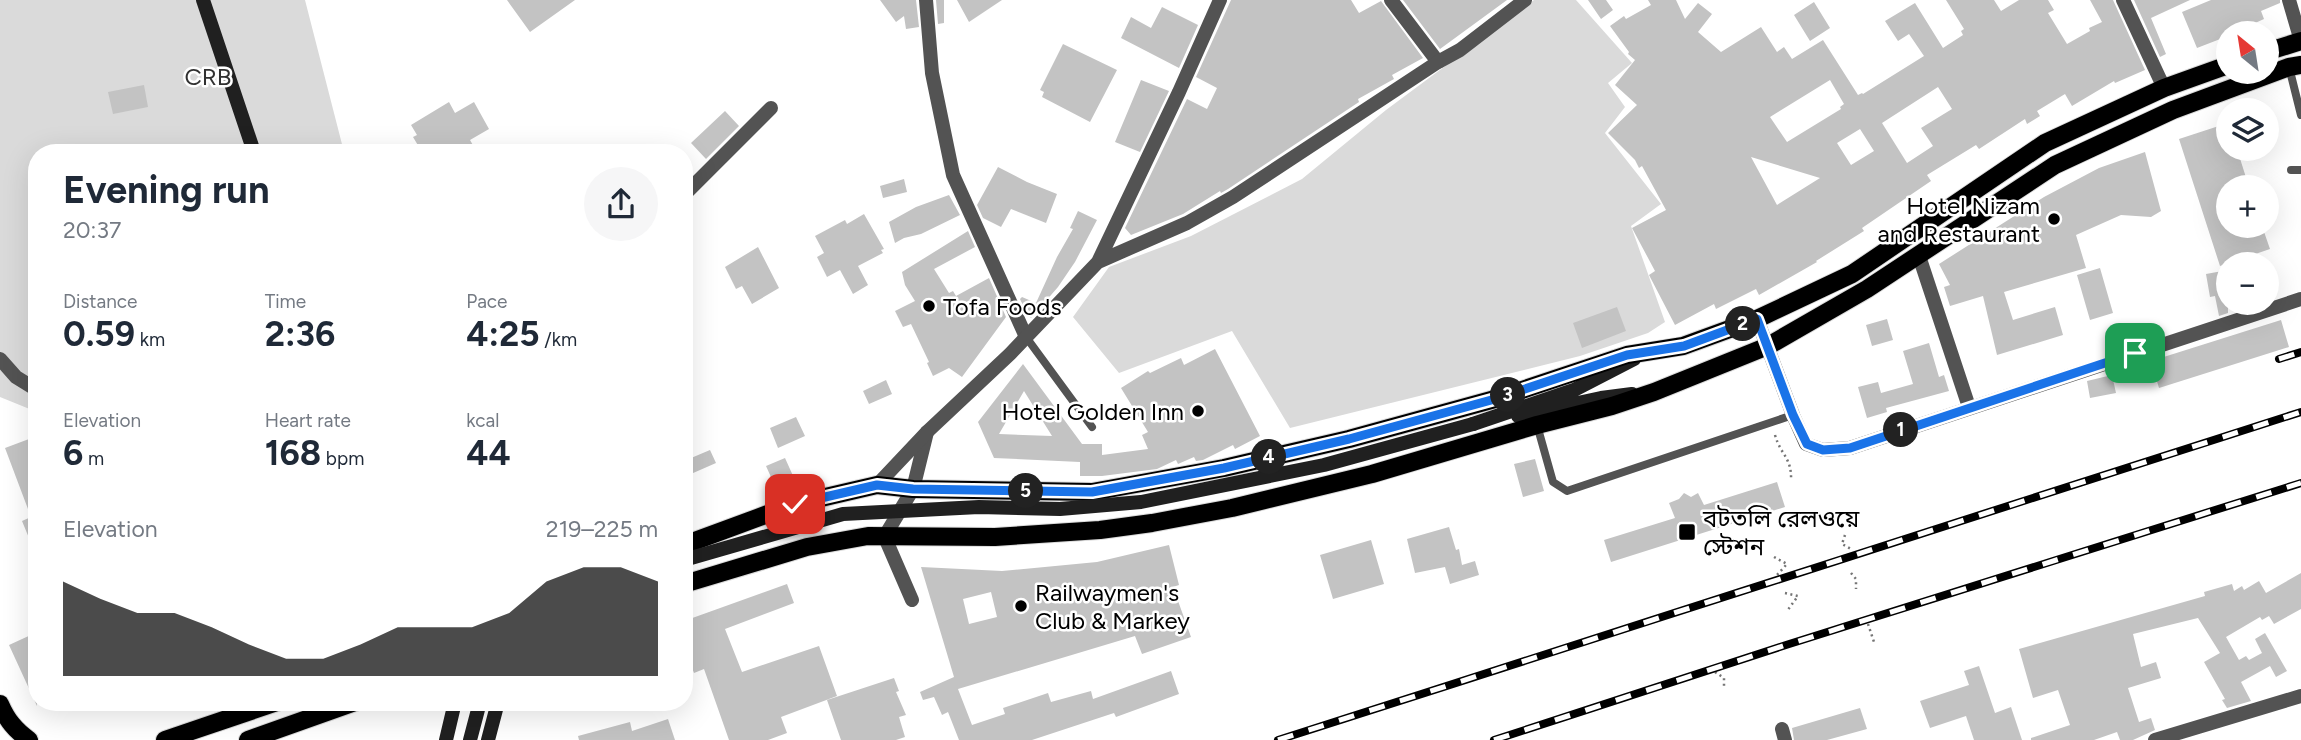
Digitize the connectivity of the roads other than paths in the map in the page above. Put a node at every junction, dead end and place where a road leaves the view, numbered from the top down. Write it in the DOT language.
graph roads {
  1 [pos="203,0"];
  2 [pos="926,0"];
  3 [pos="1220,0"];
  4 [pos="1391,0"];
  5 [pos="1525,0"];
  6 [pos="2123,0"];
  7 [pos="2289,0"];
  8 [pos="2301,41"];
  9 [pos="2279,48"];
  10 [pos="1437,62"];
  11 [pos="2295,66"];
  12 [pos="2216,69"];
  13 [pos="2164,88"];
  14 [pos="771,107"];
  15 [pos="2301,115"];
  16 [pos="251,144"];
  17 [pos="2291,170"];
  18 [pos="2301,170"];
  19 [pos="693,186"];
  20 [pos="1919,256"];
  21 [pos="1098,262"];
  22 [pos="2301,299"];
  23 [pos="1757,319"];
  24 [pos="1026,337"];
  25 [pos="1768,346"];
  26 [pos="1648,351"];
  27 [pos="0,359"];
  28 [pos="28,384"];
  29 [pos="1654,392"];
  30 [pos="1969,407"];
  31 [pos="1793,415"];
  32 [pos="1473,424"];
  33 [pos="1537,425"];
  34 [pos="1093,427"];
  35 [pos="928,432"];
  36 [pos="877,485"];
  37 [pos="913,489"];
  38 [pos="886,534"];
  39 [pos="693,542"];
  40 [pos="693,557"];
  41 [pos="693,581"];
  42 [pos="912,600"];
  43 [pos="2301,696"];
  44 [pos="0,704"];
  45 [pos="250,711"];
  46 [pos="330,711"];
  47 [pos="453,711"];
  48 [pos="478,711"];
  49 [pos="496,711"];
  50 [pos="29,740"];
  51 [pos="165,740"];
  52 [pos="248,740"];
  53 [pos="446,740"];
  54 [pos="470,740"];
  55 [pos="488,740"];
  56 [pos="2155,740"];
  1 -- 16 [label="main road"];
  2 -- 24 [label="street"];
  3 -- 21 [label="street"];
  4 -- 10 [label="street"];
  5 -- 10 [label="street"];
  6 -- 13 [label="street"];
  7 -- 8 [label="street"];
  8 -- 9 [label="main road"];
  10 -- 21 [label="street"];
  11 -- 15 [label="lane"];
  11 -- 20 [label="main road"];
  12 -- 13 [label="main road"];
  13 -- 23 [label="main road"];
  14 -- 19 [label="street"];
  17 -- 18 [label="lane"];
  20 -- 25 [label="main road"];
  20 -- 30 [label="street"];
  21 -- 24 [label="street"];
  22 -- 30 [label="street"];
  23 -- 25 [label="street"];
  23 -- 26 [label="main road"];
  24 -- 34 [label="lane"];
  24 -- 35 [label="street"];
  25 -- 29 [label="main road"];
  25 -- 31 [label="street"];
  26 -- 32 [label="main road"];
  26 -- 37 [label="main road"];
  27 -- 28 [label="street"];
  29 -- 32 [label="main road"];
  29 -- 33 [label="main road"];
  30 -- 31 [label="street"];
  31 -- 33 [label="lane"];
  32 -- 40 [label="main road, bridge"];
  33 -- 38 [label="main road"];
  35 -- 36 [label="street"];
  35 -- 37 [label="street"];
  36 -- 37 [label="main road"];
  36 -- 39 [label="main road"];
  37 -- 38 [label="street"];
  38 -- 41 [label="main road"];
  38 -- 42 [label="street"];
  43 -- 56 [label="street"];
  44 -- 50 [label="main road"];
  45 -- 51 [label="main road"];
  46 -- 52 [label="main road"];
  47 -- 53 [label="main road"];
  48 -- 54 [label="main road"];
  49 -- 55 [label="main road"];
}
